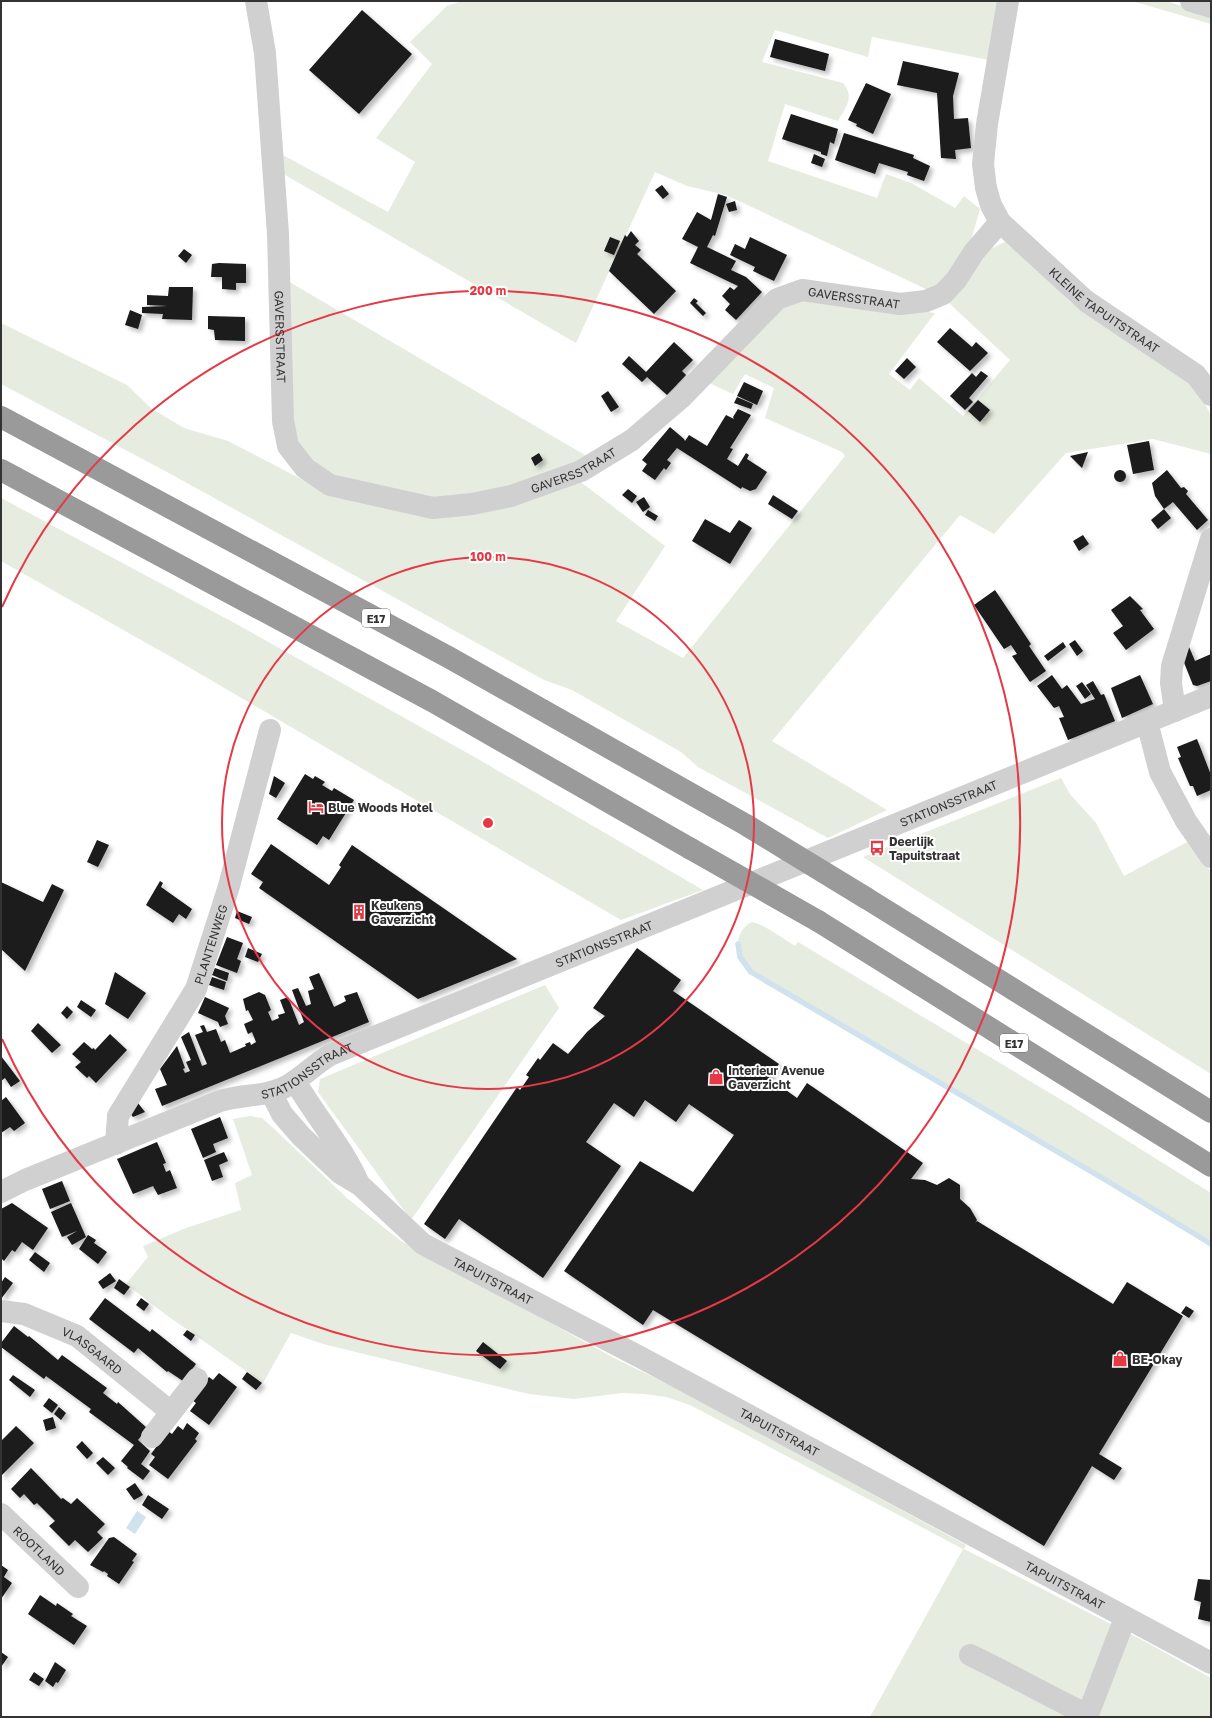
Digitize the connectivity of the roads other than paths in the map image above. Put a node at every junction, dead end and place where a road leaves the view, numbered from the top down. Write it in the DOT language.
graph roads {
  1 [pos="256,1"];
  2 [pos="1008,1"];
  3 [pos="1191,1"];
  4 [pos="1211,7"];
  5 [pos="1000,222"];
  6 [pos="1211,395"];
  7 [pos="1,417"];
  8 [pos="1,470"];
  9 [pos="1211,539"];
  10 [pos="1211,696"];
  11 [pos="1174,711"];
  12 [pos="1147,722"];
  13 [pos="270,730"];
  14 [pos="1211,857"];
  15 [pos="295,1080"];
  16 [pos="271,1092"];
  17 [pos="1211,1112"];
  18 [pos="116,1144"];
  19 [pos="1211,1166"];
  20 [pos="360,1185"];
  21 [pos="1,1192"];
  22 [pos="1,1311"];
  23 [pos="197,1379"];
  24 [pos="171,1412"];
  25 [pos="152,1437"];
  26 [pos="1,1514"];
  27 [pos="78,1588"];
  28 [pos="1125,1618"];
  29 [pos="970,1655"];
  30 [pos="1211,1664"];
  31 [pos="1088,1716"];
  1 -- 5 [label="street, GAVERSSTRAAT"];
  2 -- 5 [label="street"];
  3 -- 4 [label="street"];
  5 -- 6 [label="street, KLEINE TAPUITSTRAAT"];
  7 -- 17 [label="highway, E17, bridge"];
  8 -- 19 [label="highway, E17, bridge"];
  9 -- 11 [label="street"];
  10 -- 11 [label="street, STATIONSSTRAAT"];
  11 -- 12 [label="street, STATIONSSTRAAT"];
  12 -- 14 [label="street"];
  12 -- 15 [label="street, STATIONSSTRAAT"];
  13 -- 18 [label="street, PLANTENWEG"];
  15 -- 16 [label="street, STATIONSSTRAAT"];
  15 -- 20 [label="street, TAPUITSTRAAT"];
  16 -- 18 [label="street, STATIONSSTRAAT"];
  16 -- 20 [label="street, TAPUITSTRAAT"];
  18 -- 21 [label="street, STATIONSSTRAAT"];
  20 -- 28 [label="street, TAPUITSTRAAT"];
  22 -- 24 [label="street, VLASGAARD"];
  23 -- 24 [label="street"];
  24 -- 25 [label="street"];
  26 -- 27 [label="street, ROOTLAND"];
  28 -- 30 [label="street, TAPUITSTRAAT"];
  28 -- 31 [label="street"];
  29 -- 31 [label="street"];
}
